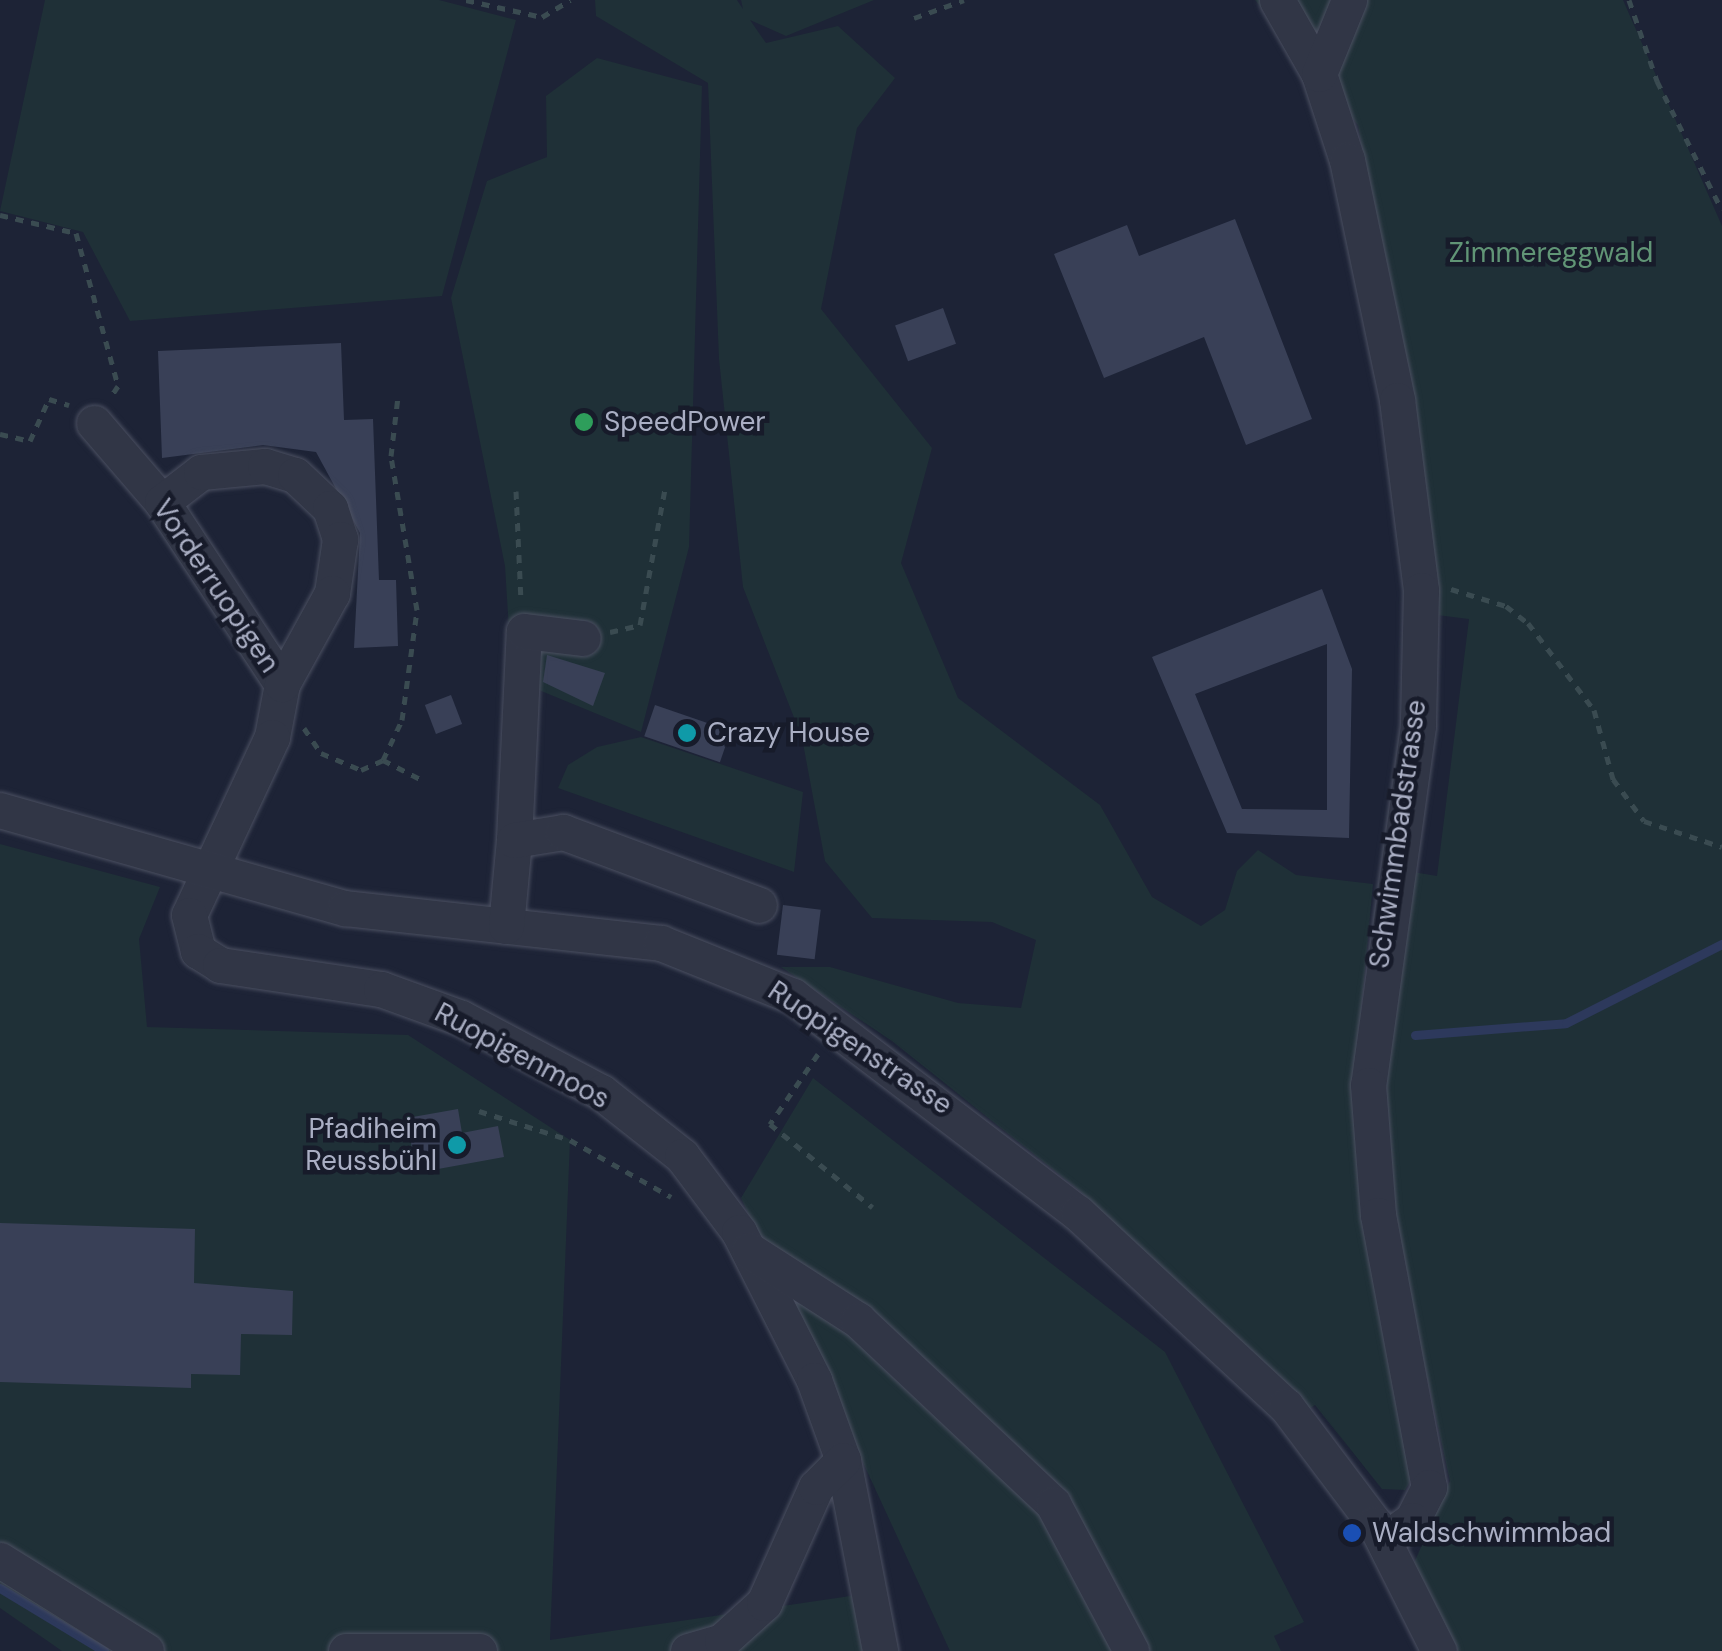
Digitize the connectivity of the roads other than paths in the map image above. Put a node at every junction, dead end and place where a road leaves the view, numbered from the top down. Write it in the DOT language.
graph roads {
  1 [pos="1277,0"];
  2 [pos="1348,0"];
  3 [pos="1320,74"];
  4 [pos="94,423"];
  5 [pos="162,502"];
  6 [pos="583,638"];
  7 [pos="280,697"];
  8 [pos="0,810"];
  9 [pos="514,840"];
  10 [pos="205,873"];
  11 [pos="760,905"];
  12 [pos="506,926"];
  13 [pos="749,1250"];
  14 [pos="843,1460"];
  15 [pos="1384,1540"];
  16 [pos="0,1560"];
  17 [pos="146,1651"];
  18 [pos="346,1651"];
  19 [pos="478,1651"];
  20 [pos="688,1651"];
  21 [pos="880,1651"];
  22 [pos="1130,1651"];
  23 [pos="1439,1651"];
  1 -- 3 [label="street, Schwimmbadstrasse"];
  2 -- 3 [label="street"];
  3 -- 15 [label="street, Schwimmbadstrasse"];
  4 -- 5 [label="street, Vorderruopigen"];
  5 -- 7 [label="street, Vorderruopigen"];
  5 -- 7 [label="street"];
  6 -- 9 [label="street"];
  7 -- 10 [label="street, Vorderruopigen"];
  8 -- 10 [label="street, Ruopigenstrasse"];
  9 -- 11 [label="street"];
  9 -- 12 [label="street"];
  10 -- 12 [label="street, Ruopigenstrasse"];
  10 -- 13 [label="street, Ruopigenmoos"];
  12 -- 15 [label="street, Ruopigenstrasse"];
  13 -- 14 [label="street, Ruopigenmoos"];
  13 -- 22 [label="street"];
  14 -- 20 [label="street"];
  14 -- 21 [label="street, Ruopigenmoos"];
  15 -- 23 [label="street, Ruopigenstrasse"];
  16 -- 17 [label="street"];
  18 -- 19 [label="street"];
}
